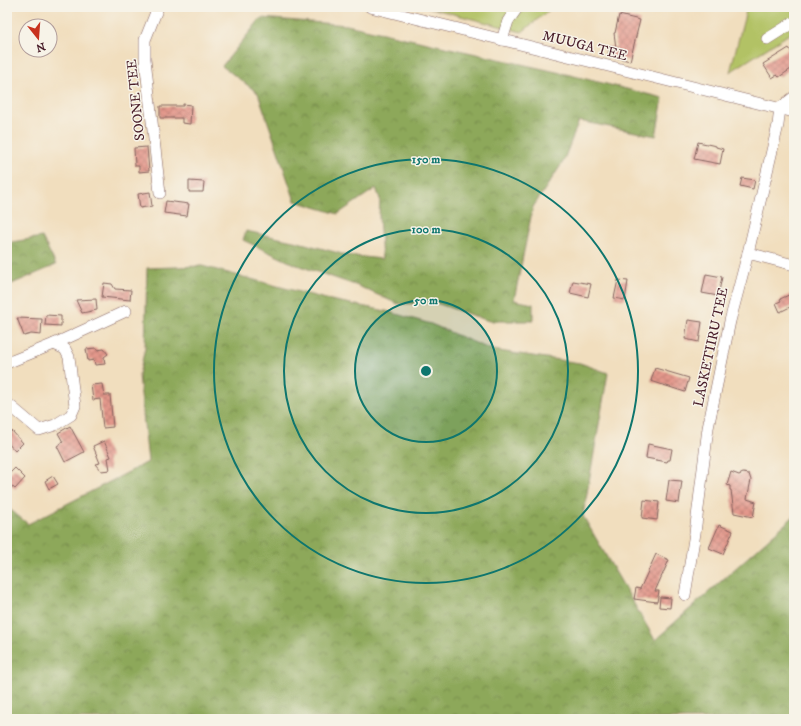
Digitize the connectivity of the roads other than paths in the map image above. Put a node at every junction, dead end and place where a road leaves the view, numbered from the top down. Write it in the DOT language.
graph roads {
  1 [pos="158,7"];
  2 [pos="370,7"];
  3 [pos="518,7"];
  4 [pos="794,22"];
  5 [pos="767,39"];
  6 [pos="502,40"];
  7 [pos="794,97"];
  8 [pos="780,108"];
  9 [pos="794,112"];
  10 [pos="160,193"];
  11 [pos="748,253"];
  12 [pos="794,265"];
  13 [pos="126,311"];
  14 [pos="54,344"];
  15 [pos="7,363"];
  16 [pos="7,403"];
  17 [pos="685,595"];
  1 -- 10 [label="street, SOONE TEE"];
  2 -- 6 [label="street, MUUGA TEE"];
  3 -- 6 [label="street"];
  4 -- 5 [label="street"];
  6 -- 8 [label="street, MUUGA TEE"];
  7 -- 8 [label="street"];
  8 -- 9 [label="street, MUUGA TEE"];
  8 -- 11 [label="street, LASKETIIRU TEE"];
  11 -- 12 [label="street"];
  11 -- 17 [label="street, LASKETIIRU TEE"];
  13 -- 14 [label="street"];
  14 -- 15 [label="street"];
  14 -- 16 [label="street"];
}
